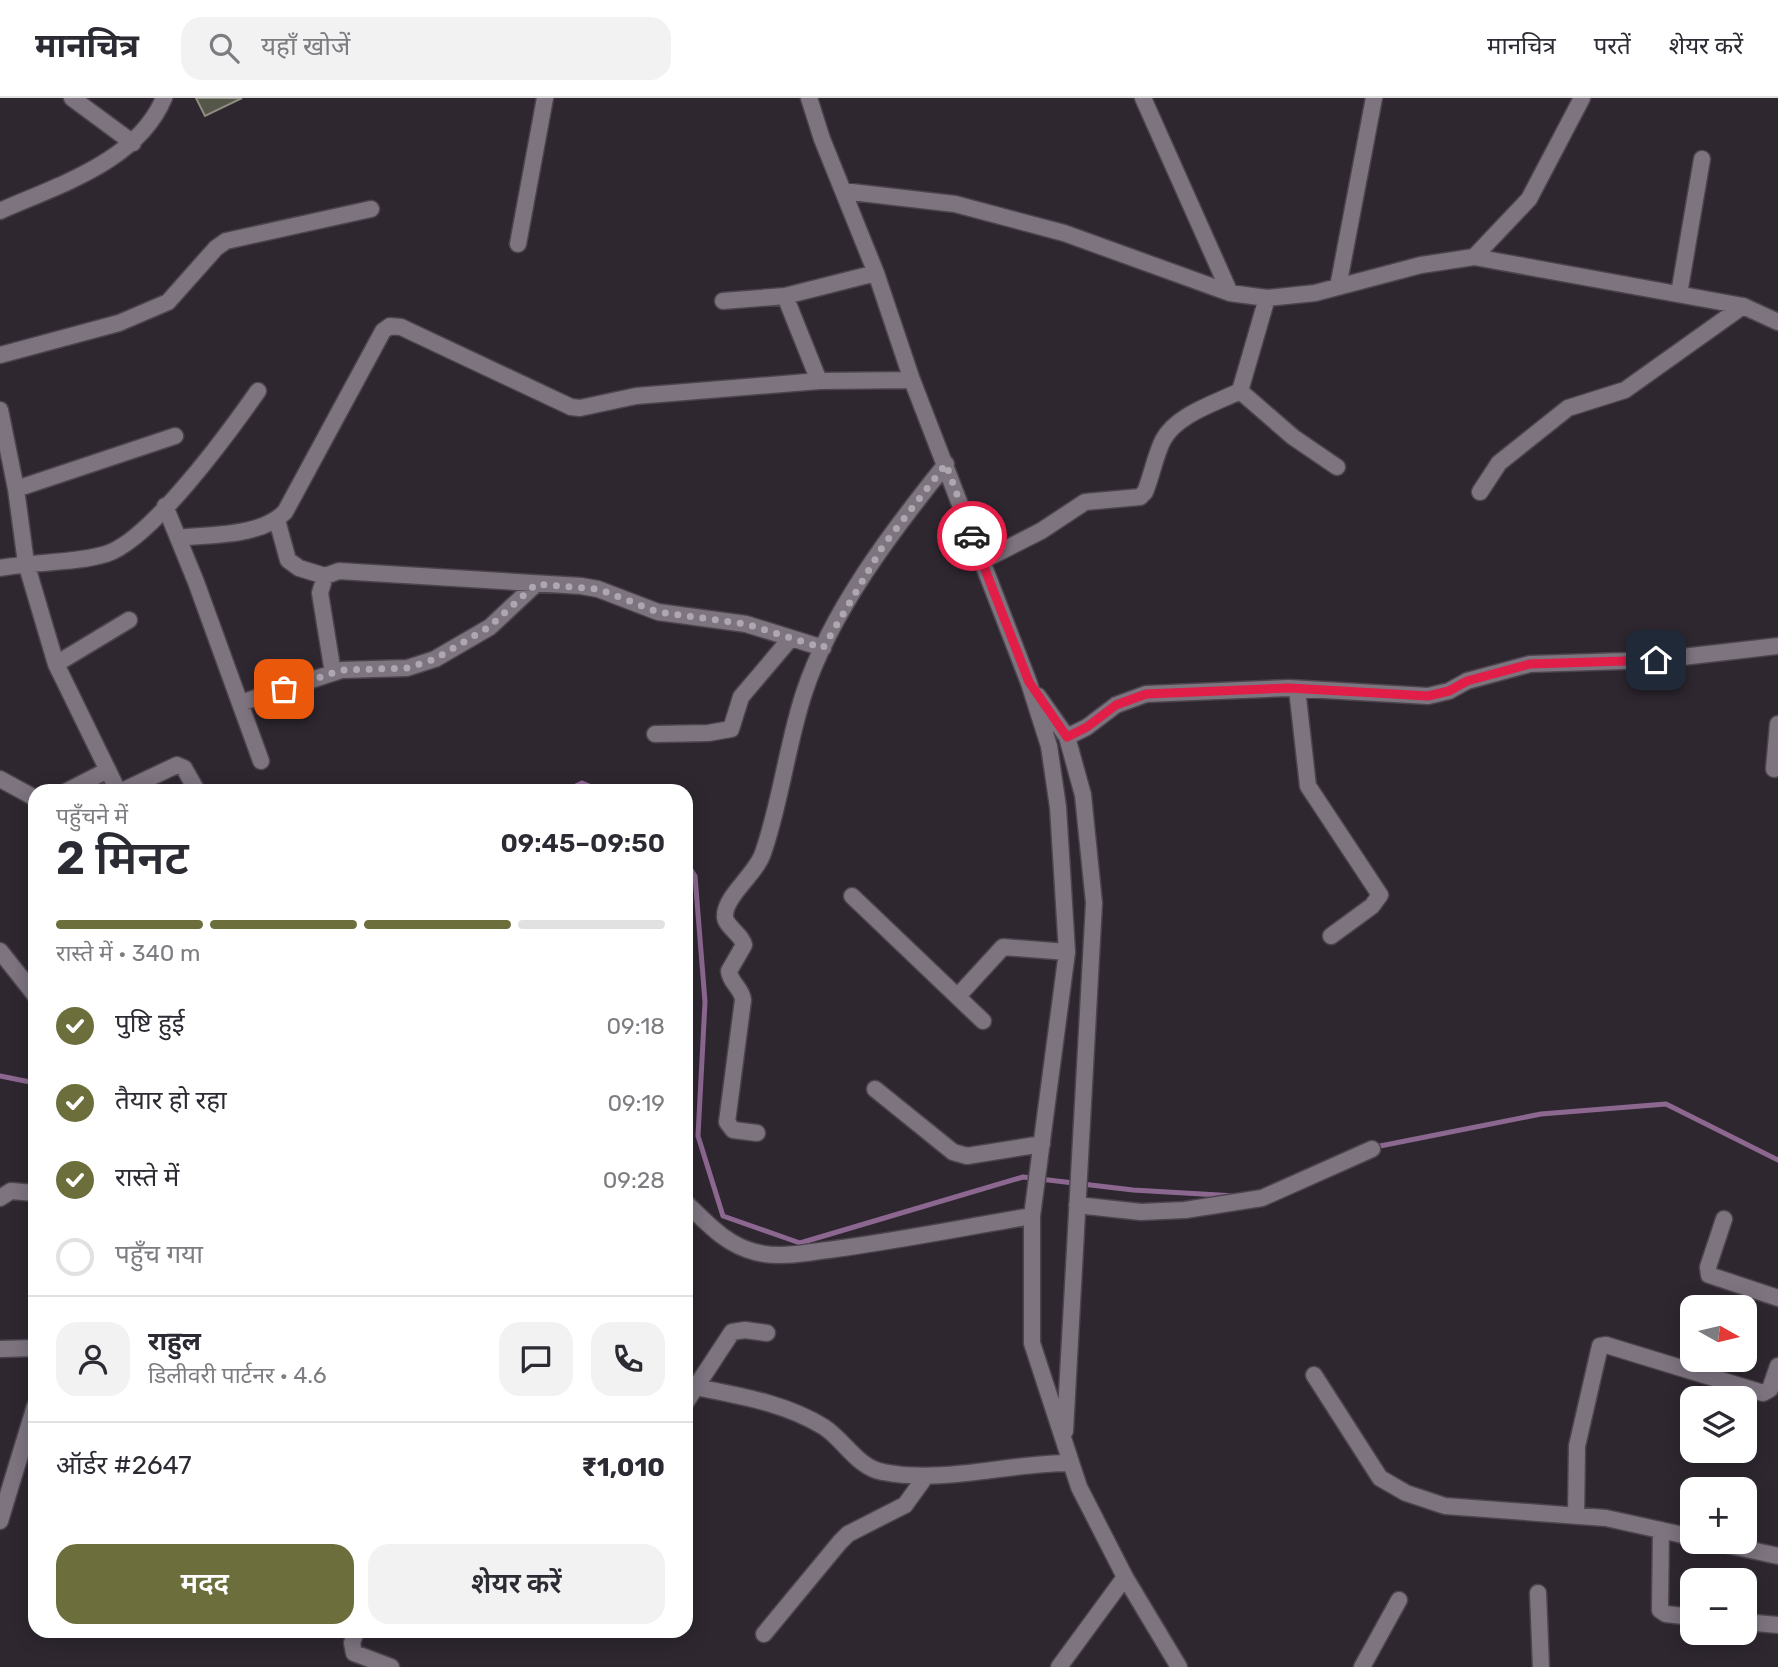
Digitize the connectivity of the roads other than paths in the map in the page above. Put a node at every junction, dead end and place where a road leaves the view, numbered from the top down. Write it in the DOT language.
graph roads {
  1 [pos="72,98"];
  2 [pos="164,98"];
  3 [pos="545,98"];
  4 [pos="809,98"];
  5 [pos="1143,98"];
  6 [pos="1374,98"];
  7 [pos="1582,98"];
  8 [pos="133,143"];
  9 [pos="1702,159"];
  10 [pos="844,191"];
  11 [pos="371,209"];
  12 [pos="0,211"];
  13 [pos="518,244"];
  14 [pos="1474,257"];
  15 [pos="876,273"];
  16 [pos="1338,287"];
  17 [pos="1230,292"];
  18 [pos="1679,294"];
  19 [pos="785,296"];
  20 [pos="1267,298"];
  21 [pos="723,301"];
  22 [pos="1742,306"];
  23 [pos="1778,322"];
  24 [pos="0,355"];
  25 [pos="912,380"];
  26 [pos="819,381"];
  27 [pos="258,391"];
  28 [pos="1240,391"];
  29 [pos="0,410"];
  30 [pos="3,436"];
  31 [pos="174,436"];
  32 [pos="946,464"];
  33 [pos="1337,467"];
  34 [pos="16,489"];
  35 [pos="1480,492"];
  36 [pos="165,506"];
  37 [pos="277,520"];
  38 [pos="178,537"];
  39 [pos="982,561"];
  40 [pos="26,563"];
  41 [pos="0,568"];
  42 [pos="326,576"];
  43 [pos="536,584"];
  44 [pos="128,620"];
  45 [pos="791,638"];
  46 [pos="1778,646"];
  47 [pos="823,648"];
  48 [pos="56,664"];
  49 [pos="333,673"];
  50 [pos="1029,682"];
  51 [pos="1297,689"];
  52 [pos="240,703"];
  53 [pos="1778,724"];
  54 [pos="655,734"];
  55 [pos="1067,737"];
  56 [pos="261,761"];
  57 [pos="1774,769"];
  58 [pos="108,770"];
  59 [pos="81,784"];
  60 [pos="116,784"];
  61 [pos="135,784"];
  62 [pos="193,784"];
  63 [pos="3,787"];
  64 [pos="28,796"];
  65 [pos="852,896"];
  66 [pos="1331,936"];
  67 [pos="0,951"];
  68 [pos="1067,952"];
  69 [pos="28,986"];
  70 [pos="958,996"];
  71 [pos="983,1021"];
  72 [pos="876,1089"];
  73 [pos="757,1133"];
  74 [pos="1372,1149"];
  75 [pos="1041,1152"];
  76 [pos="28,1192"];
  77 [pos="0,1198"];
  78 [pos="1078,1200"];
  79 [pos="693,1210"];
  80 [pos="1032,1216"];
  81 [pos="1724,1219"];
  82 [pos="1778,1298"];
  83 [pos="767,1334"];
  84 [pos="0,1349"];
  85 [pos="28,1349"];
  86 [pos="1778,1366"];
  87 [pos="1314,1375"];
  88 [pos="693,1383"];
  89 [pos="693,1386"];
  90 [pos="28,1429"];
  91 [pos="1064,1441"];
  92 [pos="1070,1463"];
  93 [pos="926,1476"];
  94 [pos="1576,1516"];
  95 [pos="0,1521"];
  96 [pos="1661,1530"];
  97 [pos="1680,1534"];
  98 [pos="1757,1551"];
  99 [pos="1778,1556"];
  100 [pos="1125,1577"];
  101 [pos="1538,1594"];
  102 [pos="1399,1600"];
  103 [pos="1680,1616"];
  104 [pos="1757,1623"];
  105 [pos="1778,1625"];
  106 [pos="764,1634"];
  107 [pos="354,1638"];
  108 [pos="391,1667"];
  109 [pos="1059,1667"];
  110 [pos="1178,1667"];
  111 [pos="1362,1667"];
  112 [pos="1541,1667"];
  1 -- 8 [label="street"];
  2 -- 8 [label="street"];
  3 -- 13 [label="street"];
  4 -- 10 [label="street"];
  5 -- 17 [label="street"];
  6 -- 16 [label="street"];
  7 -- 14 [label="street"];
  8 -- 12 [label="street"];
  9 -- 18 [label="street"];
  10 -- 15 [label="street"];
  10 -- 17 [label="street"];
  11 -- 24 [label="street"];
  14 -- 16 [label="street"];
  14 -- 18 [label="street"];
  15 -- 19 [label="street"];
  15 -- 25 [label="street"];
  16 -- 20 [label="street"];
  17 -- 20 [label="street"];
  18 -- 22 [label="street"];
  19 -- 21 [label="street"];
  19 -- 26 [label="street"];
  20 -- 28 [label="street"];
  22 -- 23 [label="street"];
  22 -- 35 [label="street"];
  25 -- 26 [label="street"];
  25 -- 32 [label="street"];
  26 -- 37 [label="street"];
  27 -- 36 [label="street"];
  28 -- 33 [label="street"];
  28 -- 39 [label="street"];
  29 -- 30 [label="street"];
  30 -- 34 [label="street"];
  31 -- 34 [label="street"];
  32 -- 39 [label="street"];
  32 -- 47 [label="street"];
  34 -- 40 [label="street"];
  36 -- 38 [label="street"];
  36 -- 40 [label="street"];
  37 -- 38 [label="street"];
  37 -- 42 [label="street"];
  38 -- 52 [label="street"];
  39 -- 50 [label="street"];
  40 -- 41 [label="street"];
  40 -- 48 [label="street"];
  42 -- 43 [label="street"];
  42 -- 49 [label="street"];
  43 -- 45 [label="street"];
  43 -- 49 [label="street"];
  44 -- 48 [label="street"];
  45 -- 47 [label="street"];
  45 -- 54 [label="street"];
  46 -- 51 [label="street"];
  47 -- 73 [label="street"];
  48 -- 58 [label="street"];
  49 -- 52 [label="street"];
  50 -- 55 [label="street"];
  50 -- 68 [label="street"];
  51 -- 55 [label="street"];
  51 -- 66 [label="street"];
  52 -- 56 [label="street"];
  53 -- 57 [label="street"];
  55 -- 78 [label="street"];
  58 -- 59 [label="street"];
  58 -- 60 [label="street"];
  61 -- 62 [label="street"];
  63 -- 64 [label="street"];
  65 -- 70 [label="street"];
  67 -- 69 [label="street"];
  68 -- 70 [label="street"];
  68 -- 75 [label="street"];
  70 -- 71 [label="street"];
  72 -- 75 [label="street"];
  74 -- 78 [label="street"];
  75 -- 80 [label="street"];
  76 -- 77 [label="street"];
  78 -- 91 [label="street"];
  79 -- 80 [label="street"];
  80 -- 91 [label="street"];
  81 -- 82 [label="street"];
  83 -- 88 [label="street"];
  84 -- 85 [label="street"];
  86 -- 94 [label="street"];
  87 -- 94 [label="street"];
  89 -- 93 [label="street"];
  90 -- 95 [label="street"];
  91 -- 92 [label="street"];
  92 -- 93 [label="street"];
  92 -- 100 [label="street"];
  93 -- 106 [label="street"];
  94 -- 96 [label="street"];
  96 -- 97 [label="street"];
  96 -- 103 [label="street"];
  98 -- 99 [label="street"];
  100 -- 109 [label="street"];
  100 -- 110 [label="street"];
  101 -- 112 [label="street"];
  102 -- 111 [label="street"];
  104 -- 105 [label="street"];
  107 -- 108 [label="street"];
}
